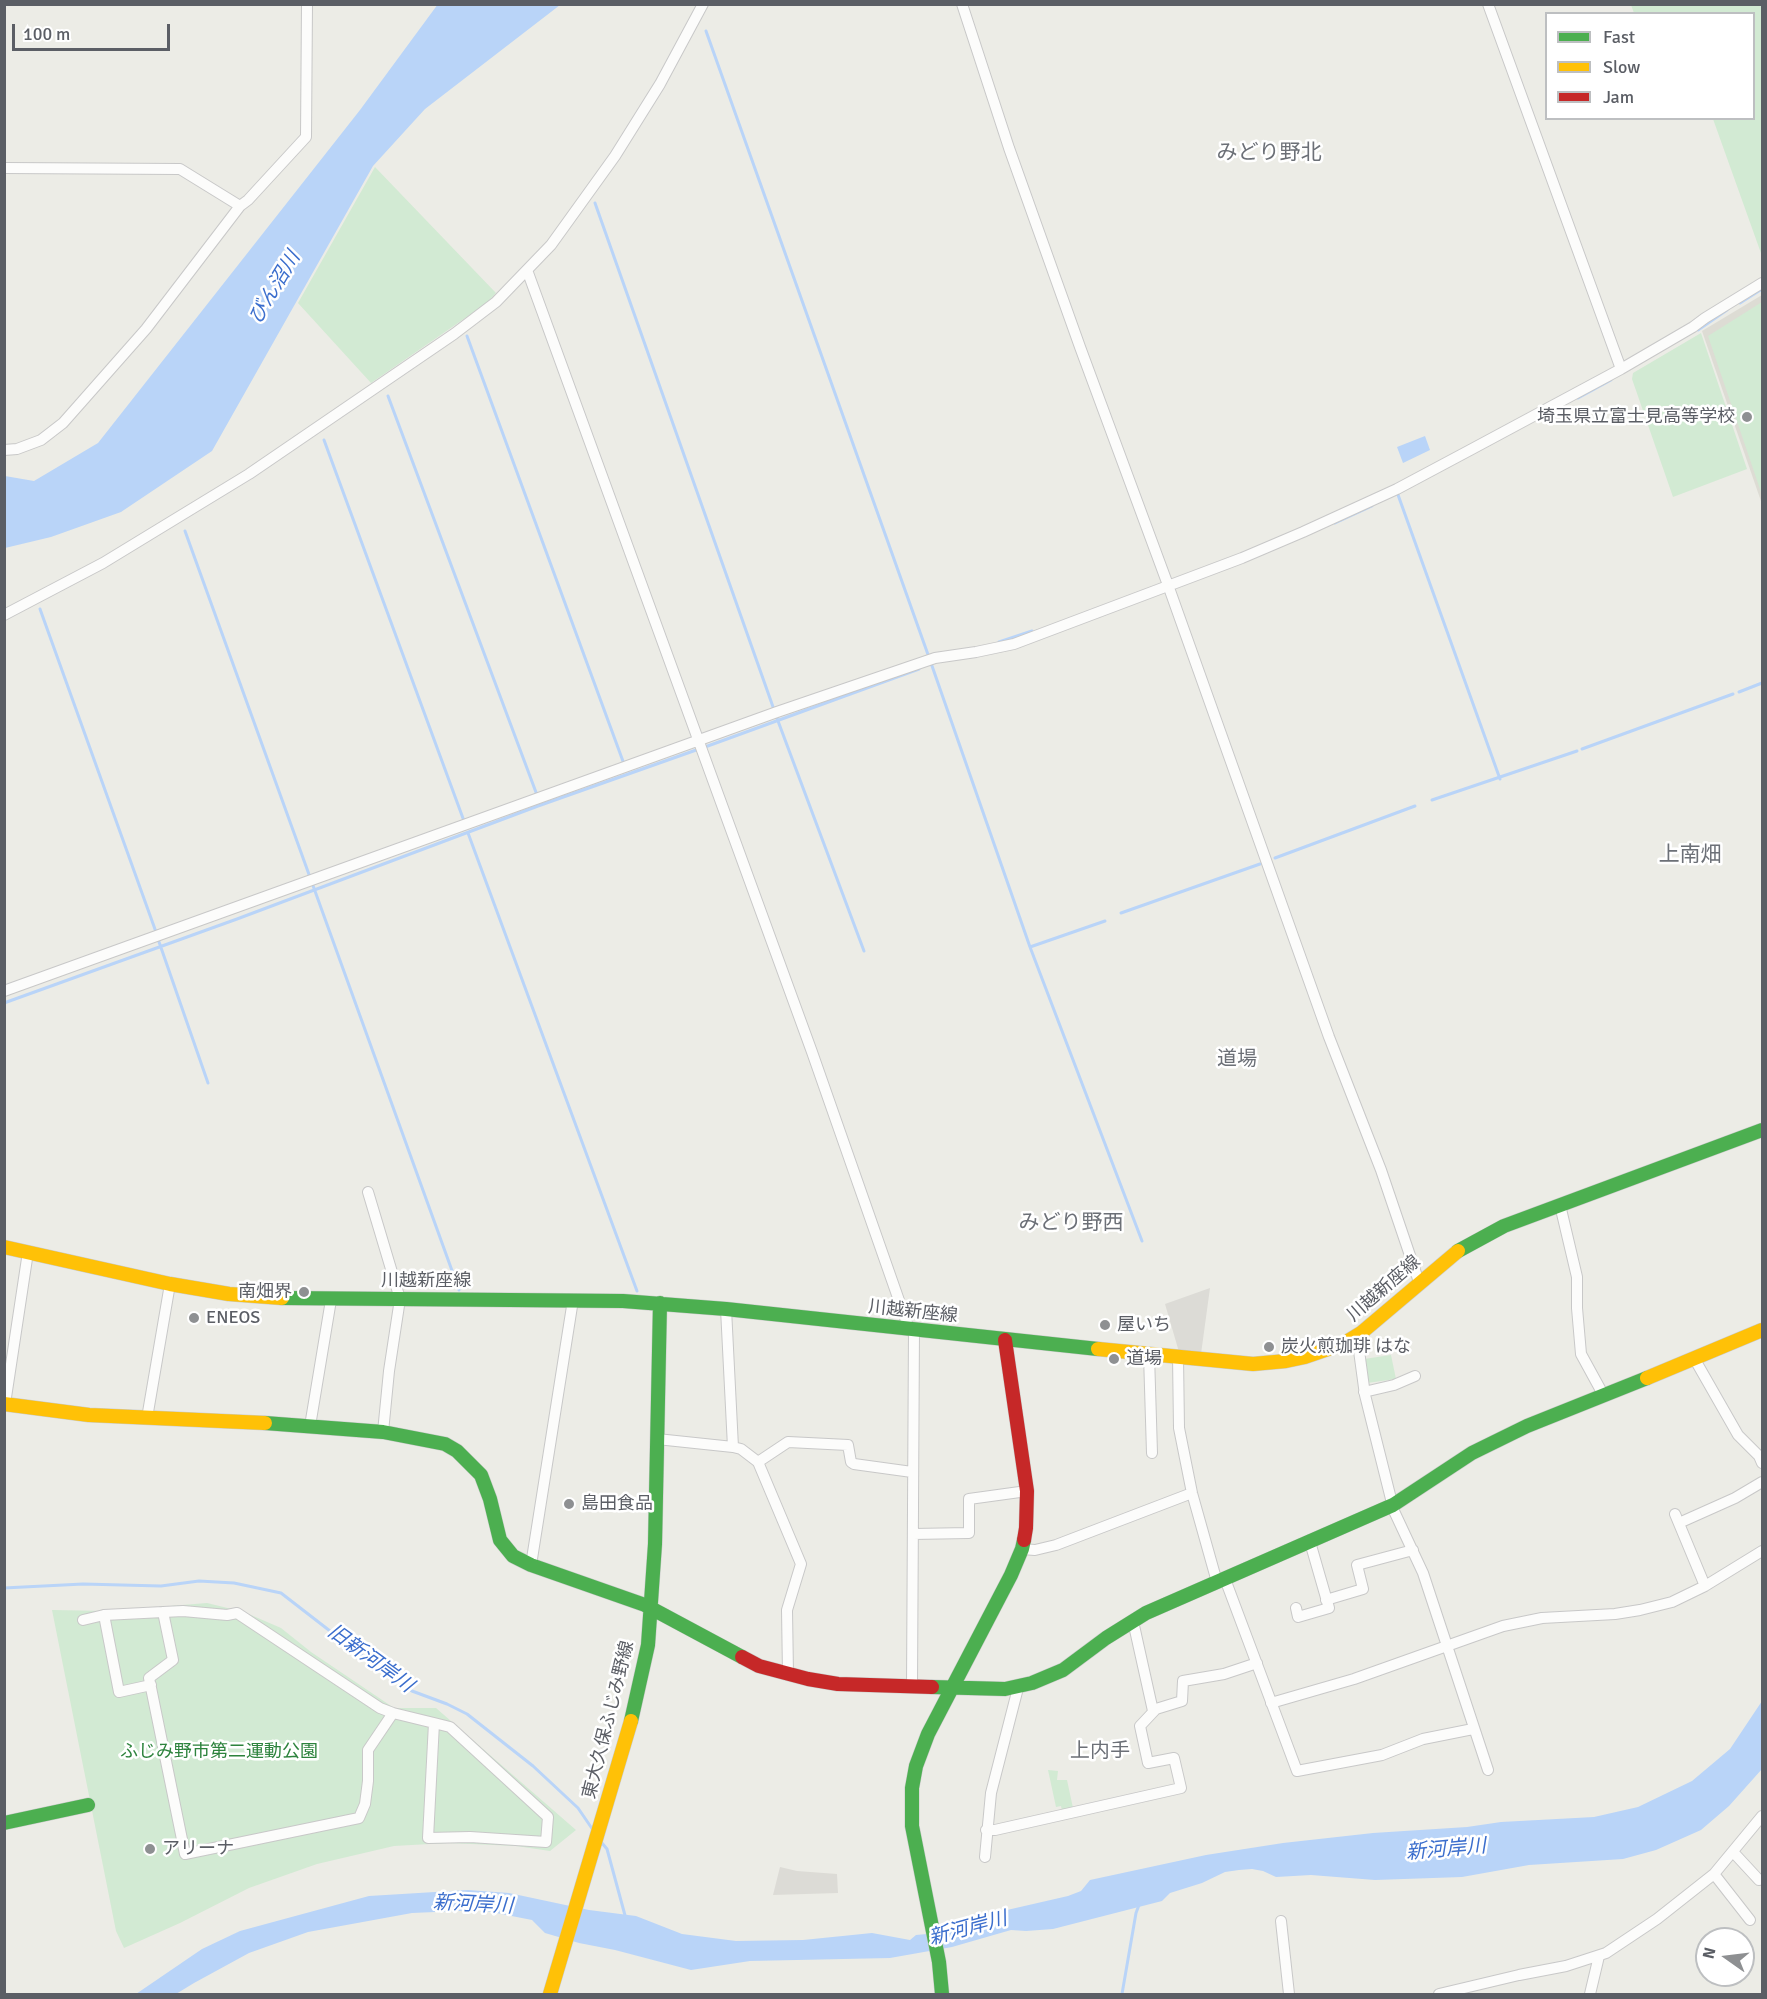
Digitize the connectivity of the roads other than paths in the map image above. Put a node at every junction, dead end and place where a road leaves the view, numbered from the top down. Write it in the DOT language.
graph roads {
  1 [pos="307,4"];
  2 [pos="703,4"];
  3 [pos="962,4"];
  4 [pos="1488,4"];
  5 [pos="4,168"];
  6 [pos="240,206"];
  7 [pos="527,270"];
  8 [pos="1762,283"];
  9 [pos="1621,369"];
  10 [pos="4,450"];
  11 [pos="1168,585"];
  12 [pos="4,615"];
  13 [pos="698,740"];
  14 [pos="4,991"];
  15 [pos="1762,1130"];
  16 [pos="368,1192"];
  17 [pos="1560,1205"];
  18 [pos="4,1247"];
  19 [pos="28,1252"];
  20 [pos="1419,1282"];
  21 [pos="170,1284"];
  22 [pos="400,1299"];
  23 [pos="331,1300"];
  24 [pos="573,1300"];
  25 [pos="660,1303"];
  26 [pos="726,1310"];
  27 [pos="911,1329"];
  28 [pos="1762,1330"];
  29 [pos="1357,1336"];
  30 [pos="1005,1340"];
  31 [pos="1149,1355"];
  32 [pos="1178,1357"];
  33 [pos="1694,1358"];
  34 [pos="1415,1376"];
  35 [pos="1364,1392"];
  36 [pos="1604,1396"];
  37 [pos="5,1404"];
  38 [pos="147,1418"];
  39 [pos="310,1426"];
  40 [pos="383,1432"];
  41 [pos="657,1438"];
  42 [pos="733,1447"];
  43 [pos="1152,1453"];
  44 [pos="1761,1458"];
  45 [pos="758,1462"];
  46 [pos="912,1472"];
  47 [pos="1762,1482"];
  48 [pos="1027,1491"];
  49 [pos="1192,1493"];
  50 [pos="1393,1505"];
  51 [pos="913,1534"];
  52 [pos="1310,1542"];
  53 [pos="1022,1549"];
  54 [pos="1413,1550"];
  55 [pos="1762,1551"];
  56 [pos="531,1565"];
  57 [pos="1221,1581"];
  58 [pos="1705,1586"];
  59 [pos="1326,1600"];
  60 [pos="1296,1608"];
  61 [pos="652,1609"];
  62 [pos="163,1612"];
  63 [pos="104,1615"];
  64 [pos="82,1620"];
  65 [pos="1133,1622"];
  66 [pos="1446,1646"];
  67 [pos="1257,1664"];
  68 [pos="788,1674"];
  69 [pos="151,1685"];
  70 [pos="912,1687"];
  71 [pos="952,1688"];
  72 [pos="1018,1688"];
  73 [pos="1272,1702"];
  74 [pos="1153,1711"];
  75 [pos="393,1713"];
  76 [pos="434,1723"];
  77 [pos="1473,1729"];
  78 [pos="1488,1770"];
  79 [pos="88,1805"];
  80 [pos="1762,1816"];
  81 [pos="4,1823"];
  82 [pos="987,1830"];
  83 [pos="1734,1852"];
  84 [pos="985,1857"];
  85 [pos="1714,1874"];
  86 [pos="1759,1880"];
  87 [pos="1750,1920"];
  88 [pos="1281,1921"];
  89 [pos="1599,1956"];
  90 [pos="550,1995"];
  91 [pos="942,1995"];
  92 [pos="1289,1995"];
  93 [pos="1439,1995"];
  94 [pos="1590,1995"];
  1 -- 6 [label="street"];
  2 -- 7 [label="street"];
  3 -- 11 [label="street"];
  4 -- 9 [label="street"];
  5 -- 6 [label="street"];
  6 -- 10 [label="street"];
  7 -- 12 [label="street"];
  7 -- 13 [label="street"];
  8 -- 9 [label="street"];
  9 -- 11 [label="street"];
  11 -- 13 [label="street"];
  11 -- 20 [label="street"];
  13 -- 14 [label="street"];
  13 -- 27 [label="street"];
  15 -- 17 [label="street, 川越新座線"];
  16 -- 22 [label="street"];
  17 -- 20 [label="street, 川越新座線"];
  17 -- 36 [label="street"];
  18 -- 19 [label="street, 川越新座線"];
  19 -- 21 [label="street, 川越新座線"];
  19 -- 37 [label="street"];
  20 -- 29 [label="street, 川越新座線"];
  21 -- 23 [label="street, 川越新座線"];
  21 -- 38 [label="street"];
  22 -- 23 [label="street, 川越新座線"];
  22 -- 24 [label="street, 川越新座線"];
  22 -- 40 [label="street"];
  23 -- 39 [label="street"];
  24 -- 25 [label="street, 川越新座線"];
  24 -- 56 [label="street"];
  25 -- 26 [label="street, 川越新座線"];
  25 -- 41 [label="street, 東大久保ふじみ野線"];
  26 -- 27 [label="street, 川越新座線"];
  26 -- 42 [label="street"];
  27 -- 30 [label="street, 川越新座線"];
  27 -- 46 [label="street"];
  28 -- 33 [label="street"];
  29 -- 32 [label="street, 川越新座線"];
  29 -- 35 [label="street"];
  30 -- 31 [label="street, 川越新座線"];
  30 -- 48 [label="street"];
  31 -- 32 [label="street, 川越新座線"];
  31 -- 43 [label="street"];
  32 -- 49 [label="street"];
  33 -- 36 [label="street"];
  33 -- 44 [label="street"];
  34 -- 35 [label="street"];
  35 -- 50 [label="street"];
  36 -- 50 [label="street"];
  37 -- 38 [label="street"];
  38 -- 39 [label="street"];
  39 -- 40 [label="street"];
  40 -- 56 [label="street"];
  41 -- 42 [label="street"];
  41 -- 61 [label="street, 東大久保ふじみ野線"];
  42 -- 45 [label="street"];
  45 -- 46 [label="street"];
  45 -- 68 [label="street"];
  46 -- 51 [label="street"];
  47 -- 58 [label="street"];
  48 -- 51 [label="street"];
  48 -- 53 [label="street"];
  49 -- 53 [label="street"];
  49 -- 57 [label="street"];
  50 -- 52 [label="street"];
  50 -- 54 [label="street"];
  51 -- 70 [label="street"];
  52 -- 57 [label="street"];
  52 -- 59 [label="street"];
  53 -- 71 [label="street"];
  54 -- 59 [label="street"];
  54 -- 66 [label="street"];
  55 -- 58 [label="street"];
  56 -- 61 [label="street"];
  57 -- 65 [label="street"];
  57 -- 67 [label="street"];
  58 -- 66 [label="street"];
  59 -- 60 [label="street"];
  61 -- 68 [label="street"];
  61 -- 90 [label="street, 東大久保ふじみ野線"];
  62 -- 63 [label="street"];
  62 -- 69 [label="street"];
  62 -- 75 [label="street"];
  63 -- 64 [label="street"];
  63 -- 69 [label="street"];
  65 -- 72 [label="street"];
  65 -- 74 [label="street"];
  66 -- 73 [label="street"];
  66 -- 77 [label="street"];
  67 -- 73 [label="street"];
  67 -- 74 [label="street"];
  68 -- 70 [label="street"];
  69 -- 75 [label="street"];
  70 -- 71 [label="street"];
  71 -- 72 [label="street"];
  71 -- 91 [label="street"];
  72 -- 82 [label="street"];
  73 -- 77 [label="street"];
  74 -- 82 [label="street"];
  75 -- 76 [label="street"];
  76 -- 76 [label="street"];
  77 -- 78 [label="street"];
  79 -- 81 [label="street"];
  80 -- 83 [label="street"];
  82 -- 84 [label="street"];
  83 -- 85 [label="street"];
  83 -- 86 [label="street"];
  85 -- 87 [label="street"];
  85 -- 89 [label="street"];
  88 -- 92 [label="street"];
  89 -- 93 [label="street"];
  89 -- 94 [label="street"];
}
